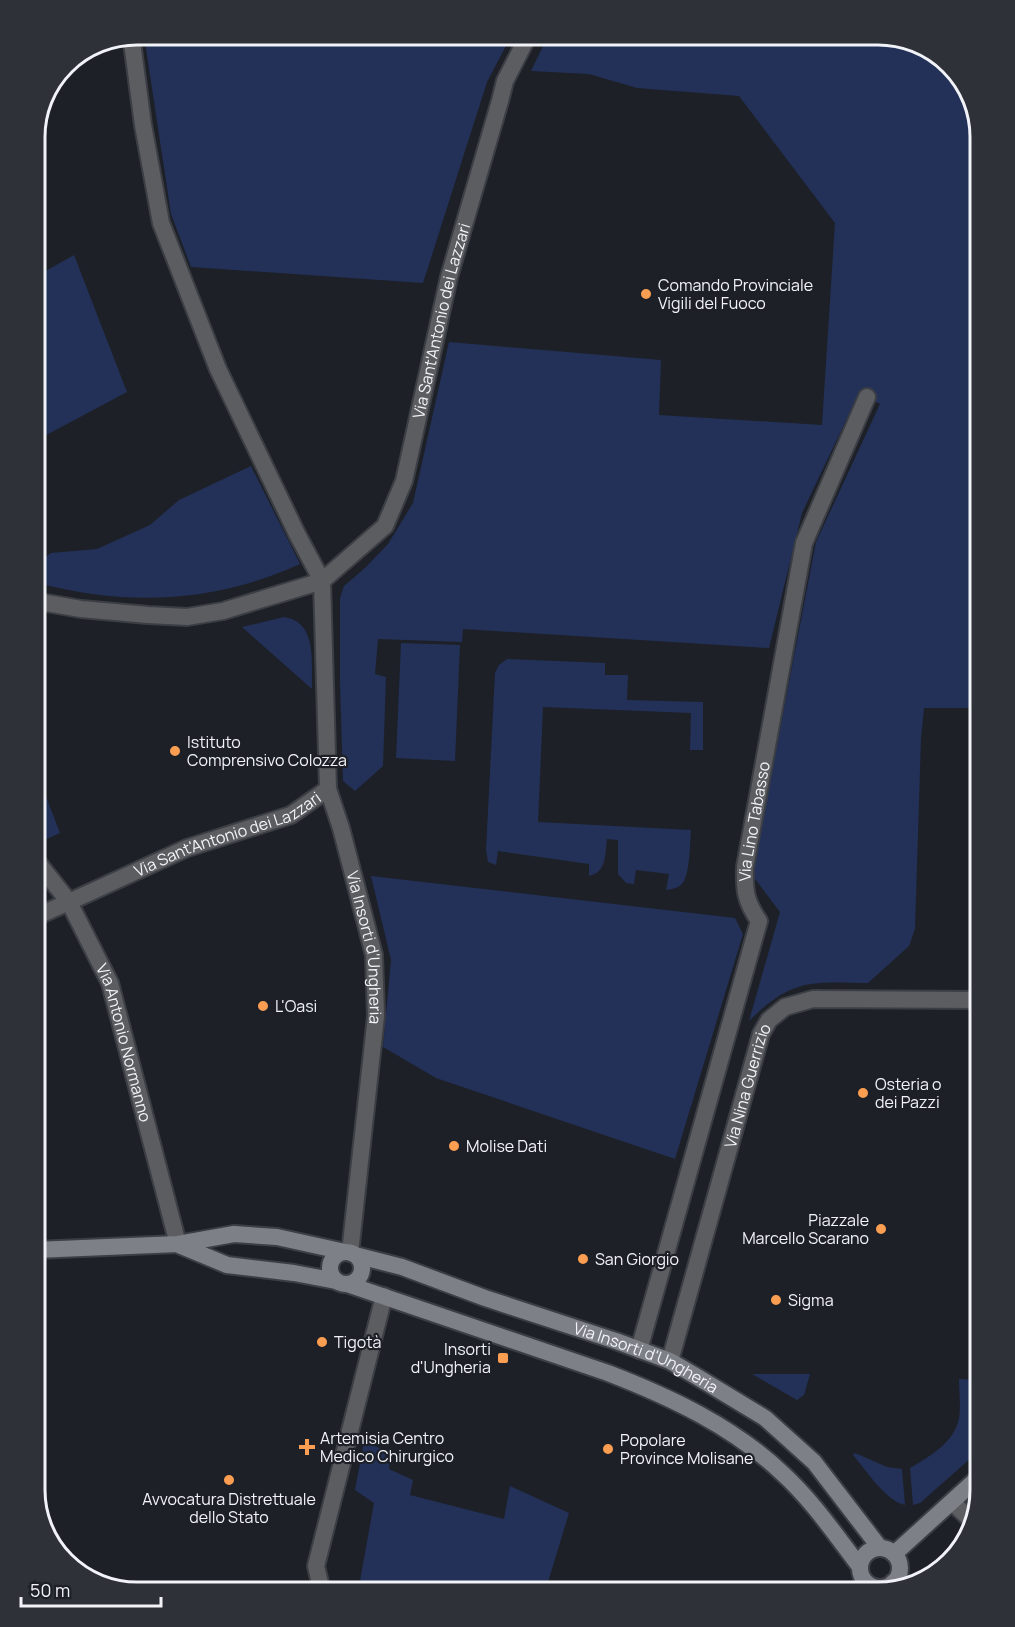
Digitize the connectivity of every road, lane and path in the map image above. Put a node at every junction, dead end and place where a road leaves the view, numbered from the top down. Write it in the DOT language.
graph roads {
  1 [pos="132,45"];
  2 [pos="523,45"];
  3 [pos="867,398"];
  4 [pos="322,581"];
  5 [pos="45,603"];
  6 [pos="328,789"];
  7 [pos="45,872"];
  8 [pos="69,902"];
  9 [pos="45,912"];
  10 [pos="970,1000"];
  11 [pos="178,1244"];
  12 [pos="45,1250"];
  13 [pos="350,1253"];
  14 [pos="342,1283"];
  15 [pos="384,1296"];
  16 [pos="639,1350"];
  17 [pos="670,1361"];
  18 [pos="970,1486"];
  19 [pos="952,1502"];
  20 [pos="966,1515"];
  21 [pos="887,1551"];
  22 [pos="860,1580"];
  23 [pos="896,1580"];
  24 [pos="320,1582"];
  1 -- 4 [label="street, Via Sant'Antonio dei Lazzari"];
  2 -- 4 [label="street, Via Sant'Antonio dei Lazzari"];
  3 -- 16 [label="street, Via Lino Tabasso"];
  4 -- 5 [label="street, Via Sant'Antonio dei Lazzari"];
  4 -- 6 [label="street, Via Sant'Antonio dei Lazzari"];
  6 -- 8 [label="street, Via Sant'Antonio dei Lazzari"];
  6 -- 13 [label="street, Via Insorti d'Ungheria"];
  7 -- 8 [label="street, Via Antonio Normanno"];
  8 -- 9 [label="street, Via Sant'Antonio dei Lazzari"];
  8 -- 11 [label="street, Via Antonio Normanno"];
  10 -- 17 [label="street, Via Nina Guerrizio"];
  11 -- 12 [label="main road, Via Insorti d'Ungheria"];
  11 -- 13 [label="main road, Via Insorti d'Ungheria"];
  11 -- 14 [label="main road, Via Insorti d'Ungheria"];
  13 -- 14 [label="main road"];
  13 -- 14 [label="main road"];
  13 -- 16 [label="main road, Via Insorti d'Ungheria"];
  14 -- 15 [label="main road, Via Insorti d'Ungheria"];
  15 -- 22 [label="main road, Via Insorti d'Ungheria"];
  15 -- 24 [label="street"];
  16 -- 17 [label="main road, Via Insorti d'Ungheria"];
  17 -- 21 [label="main road, Via Insorti d'Ungheria"];
  18 -- 19 [label="main road"];
  19 -- 20 [label="street"];
  19 -- 21 [label="main road"];
  21 -- 22 [label="main road"];
  21 -- 23 [label="main road"];
}
